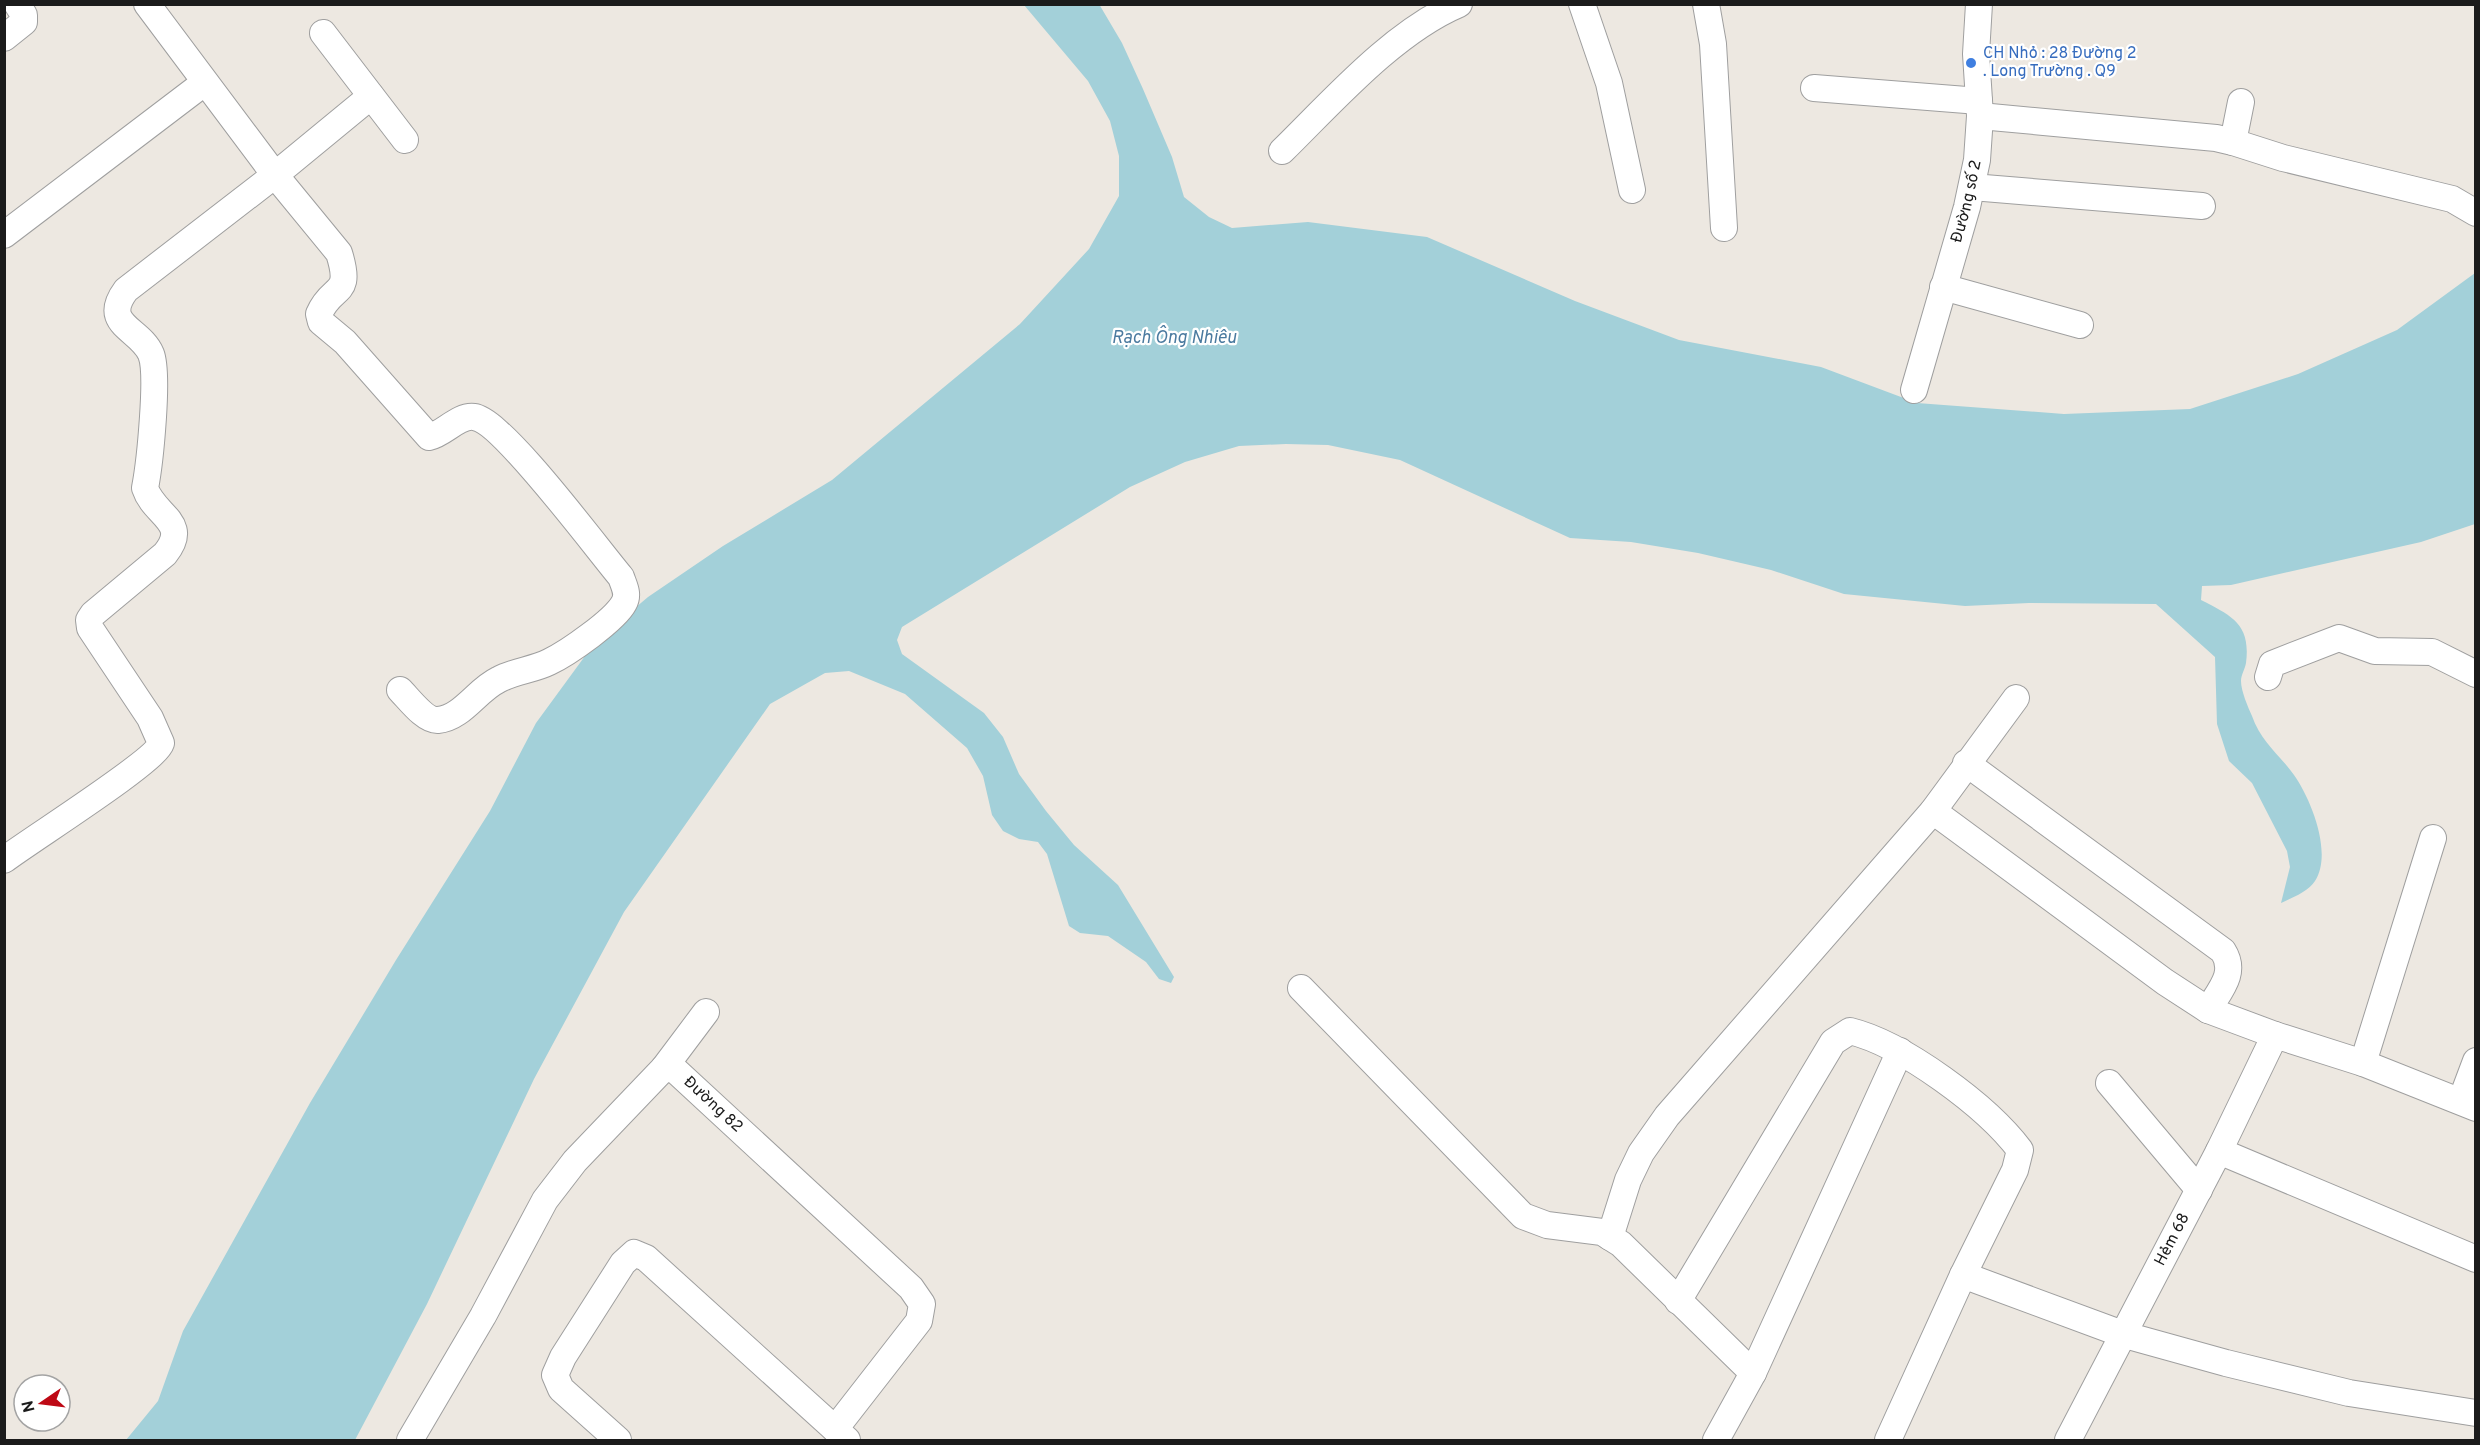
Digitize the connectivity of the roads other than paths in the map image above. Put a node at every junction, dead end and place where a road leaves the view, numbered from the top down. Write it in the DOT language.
graph roads {
  1 [pos="17,4"];
  2 [pos="147,4"];
  3 [pos="1459,4"];
  4 [pos="1582,4"];
  5 [pos="1706,4"];
  6 [pos="1979,4"];
  7 [pos="323,33"];
  8 [pos="4,38"];
  9 [pos="204,83"];
  10 [pos="1814,88"];
  11 [pos="371,96"];
  12 [pos="2241,102"];
  13 [pos="1980,108"];
  14 [pos="405,140"];
  15 [pos="2233,142"];
  16 [pos="1281,151"];
  17 [pos="276,175"];
  18 [pos="1972,187"];
  19 [pos="1632,190"];
  20 [pos="2202,206"];
  21 [pos="2475,213"];
  22 [pos="1724,228"];
  23 [pos="4,235"];
  24 [pos="1943,287"];
  25 [pos="2080,325"];
  26 [pos="1914,390"];
  27 [pos="2475,674"];
  28 [pos="2268,677"];
  29 [pos="400,690"];
  30 [pos="2016,698"];
  31 [pos="1966,763"];
  32 [pos="1933,811"];
  33 [pos="2433,838"];
  34 [pos="4,860"];
  35 [pos="1301,988"];
  36 [pos="2208,1010"];
  37 [pos="706,1012"];
  38 [pos="2275,1035"];
  39 [pos="1900,1051"];
  40 [pos="2475,1061"];
  41 [pos="2363,1063"];
  42 [pos="664,1068"];
  43 [pos="2109,1083"];
  44 [pos="2468,1105"];
  45 [pos="2219,1151"];
  46 [pos="2199,1190"];
  47 [pos="1610,1237"];
  48 [pos="2475,1259"];
  49 [pos="1963,1275"];
  50 [pos="1678,1301"];
  51 [pos="2125,1335"];
  52 [pos="1753,1373"];
  53 [pos="2475,1413"];
  54 [pos="841,1435"];
  55 [pos="410,1440"];
  56 [pos="618,1440"];
  57 [pos="1716,1440"];
  58 [pos="1888,1440"];
  59 [pos="2068,1440"];
  1 -- 8 [label="street"];
  2 -- 9 [label="street"];
  3 -- 16 [label="street"];
  4 -- 19 [label="street"];
  5 -- 22 [label="street"];
  6 -- 13 [label="street, Đường số 2"];
  7 -- 11 [label="street"];
  9 -- 17 [label="street"];
  9 -- 23 [label="street"];
  10 -- 13 [label="street"];
  11 -- 14 [label="street"];
  11 -- 17 [label="street"];
  12 -- 15 [label="street"];
  13 -- 15 [label="street"];
  13 -- 18 [label="street, Đường số 2"];
  15 -- 21 [label="street"];
  17 -- 29 [label="street"];
  17 -- 34 [label="street"];
  18 -- 20 [label="street"];
  18 -- 24 [label="street, Đường số 2"];
  24 -- 25 [label="street"];
  24 -- 26 [label="street, Đường số 2"];
  27 -- 28 [label="street"];
  30 -- 31 [label="street"];
  31 -- 32 [label="street"];
  31 -- 36 [label="street"];
  32 -- 36 [label="street"];
  32 -- 47 [label="street"];
  33 -- 41 [label="street"];
  35 -- 47 [label="street"];
  36 -- 38 [label="street"];
  37 -- 42 [label="street"];
  38 -- 41 [label="street"];
  38 -- 45 [label="street, Hẻm 68"];
  39 -- 49 [label="street"];
  39 -- 50 [label="street"];
  39 -- 52 [label="street"];
  40 -- 44 [label="street"];
  41 -- 44 [label="street"];
  42 -- 54 [label="street, Đường 82"];
  42 -- 55 [label="street, Đường 82"];
  43 -- 46 [label="street"];
  45 -- 46 [label="street, Hẻm 68"];
  45 -- 48 [label="street"];
  46 -- 51 [label="street, Hẻm 68"];
  47 -- 50 [label="street"];
  49 -- 51 [label="street"];
  49 -- 58 [label="street"];
  50 -- 52 [label="street"];
  51 -- 53 [label="street"];
  51 -- 59 [label="street, Hẻm 68"];
  52 -- 57 [label="street"];
  54 -- 56 [label="street"];
}
